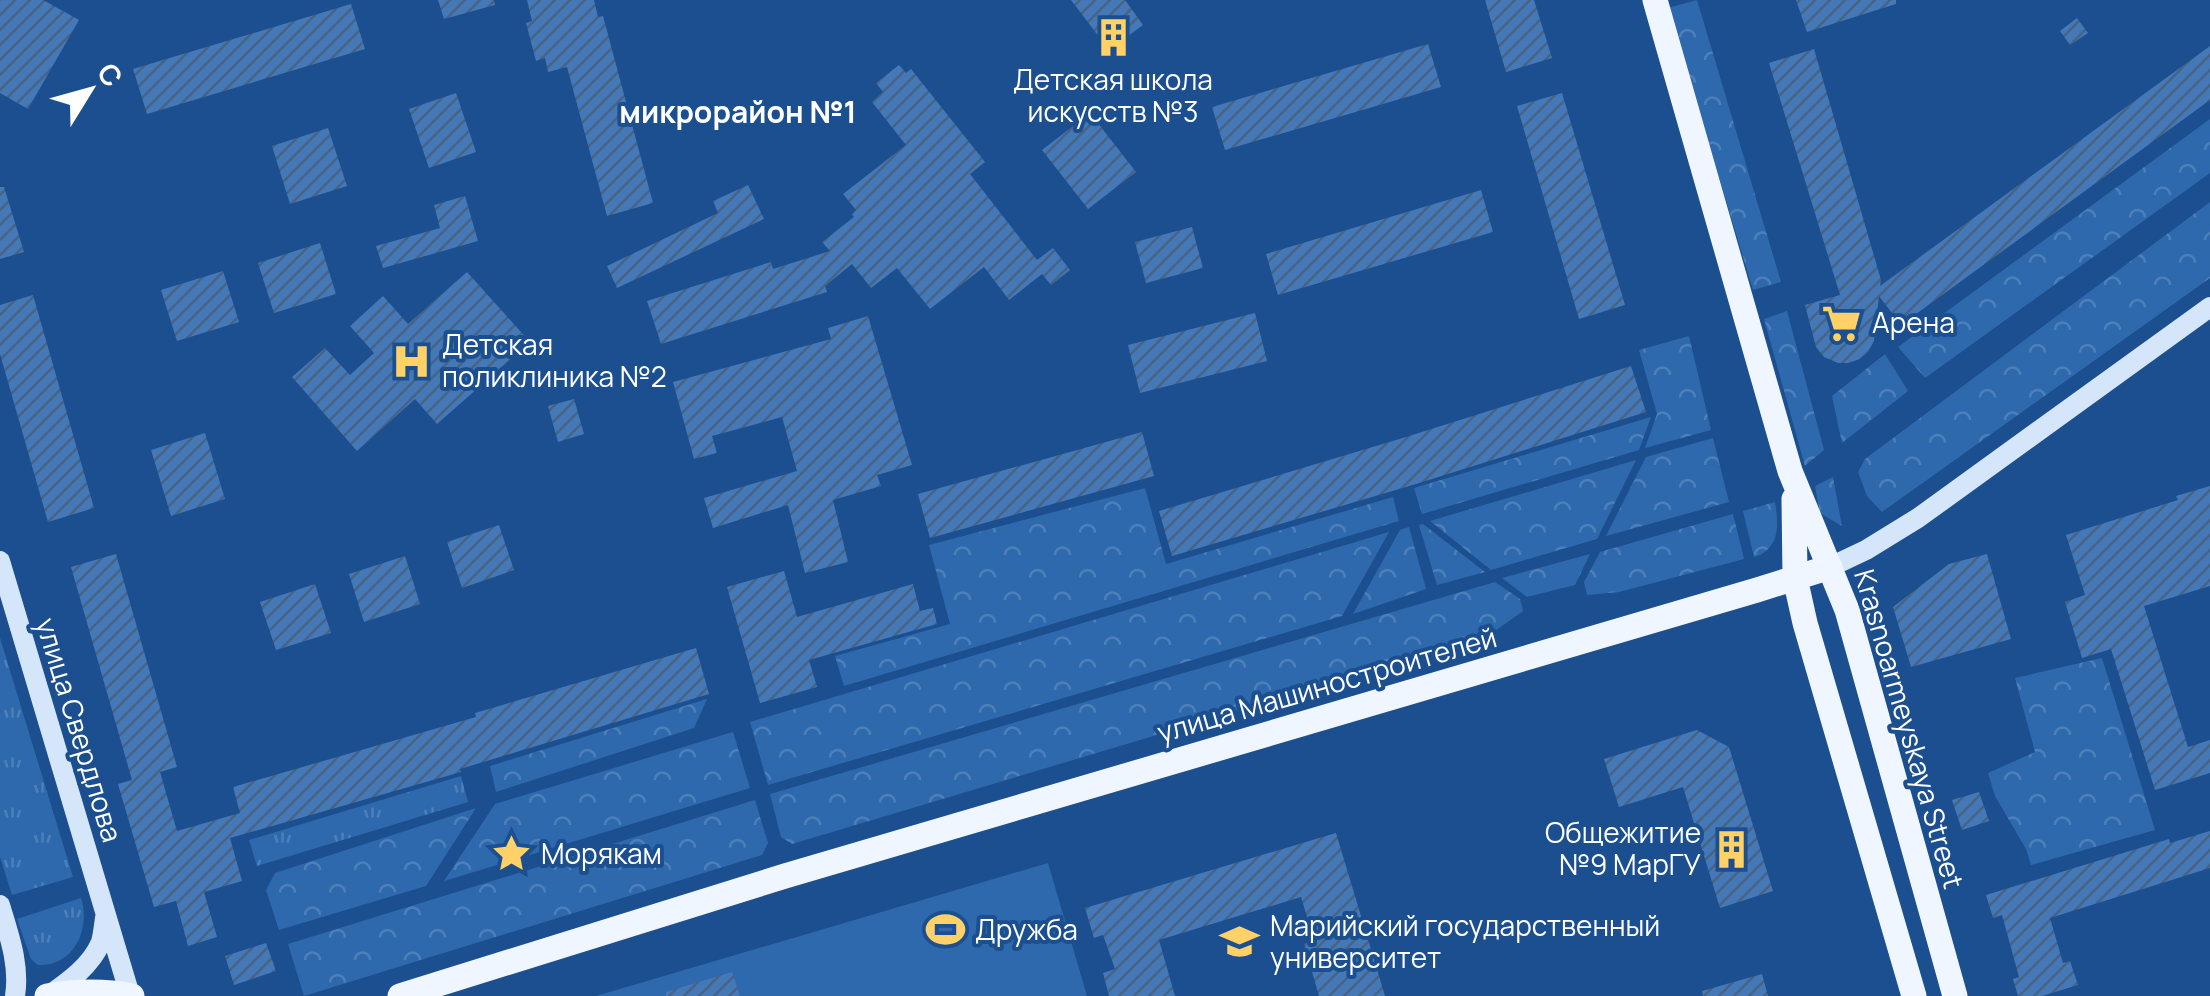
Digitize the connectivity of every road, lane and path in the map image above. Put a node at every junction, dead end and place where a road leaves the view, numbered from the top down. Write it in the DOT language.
graph roads {
  1 [pos="1655,0"];
  2 [pos="2210,308"];
  3 [pos="1794,484"];
  4 [pos="0,561"];
  5 [pos="1830,566"];
  6 [pos="1795,578"];
  7 [pos="0,905"];
  8 [pos="106,916"];
  9 [pos="15,996"];
  10 [pos="47,996"];
  11 [pos="130,996"];
  12 [pos="400,996"];
  13 [pos="1914,996"];
  14 [pos="1954,996"];
  1 -- 3 [label="main road, Krasnoarmeyskaya Street"];
  2 -- 5 [label="main road, улица Машиностроителей"];
  3 -- 5 [label="main road, Krasnoarmeyskaya Street"];
  3 -- 6 [label="main road, Krasnoarmeyskaya Street"];
  4 -- 8 [label="main road, улица Свердлова"];
  5 -- 6 [label="main road, улица Машиностроителей"];
  5 -- 14 [label="main road, Krasnoarmeyskaya Street"];
  6 -- 12 [label="main road, улица Машиностроителей"];
  6 -- 13 [label="main road, Krasnoarmeyskaya Street"];
  7 -- 9 [label="main road"];
  8 -- 10 [label="main road"];
  8 -- 11 [label="main road, улица Свердлова"];
  10 -- 11 [label="main road"];
}
